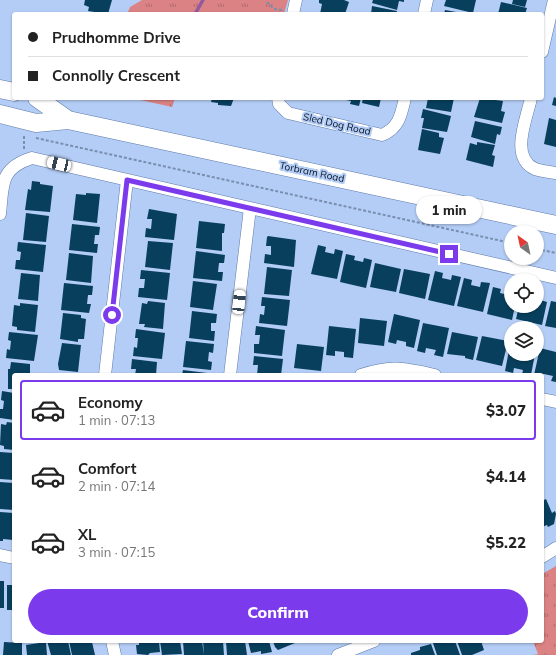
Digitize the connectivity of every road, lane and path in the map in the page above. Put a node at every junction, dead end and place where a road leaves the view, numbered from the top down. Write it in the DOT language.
graph roads {
  1 [pos="296,0"];
  2 [pos="427,0"];
  3 [pos="554,0"];
  4 [pos="267,2"];
  5 [pos="288,12"];
  6 [pos="293,12"];
  7 [pos="424,12"];
  8 [pos="544,43"];
  9 [pos="0,89"];
  10 [pos="12,92"];
  11 [pos="40,100"];
  12 [pos="278,100"];
  13 [pos="404,100"];
  14 [pos="531,100"];
  15 [pos="0,114"];
  16 [pos="68,120"];
  17 [pos="23,130"];
  18 [pos="32,138"];
  19 [pos="24,160"];
  20 [pos="556,173"];
  21 [pos="127,180"];
  22 [pos="250,208"];
  23 [pos="0,214"];
  24 [pos="556,225"];
  25 [pos="504,241"];
  26 [pos="544,250"];
  27 [pos="556,253"];
  28 [pos="556,278"];
  29 [pos="106,373"];
  30 [pos="230,373"];
  31 [pos="367,373"];
  32 [pos="426,373"];
  33 [pos="544,399"];
  34 [pos="556,402"];
  35 [pos="556,548"];
  36 [pos="0,555"];
  37 [pos="544,557"];
  38 [pos="12,558"];
  39 [pos="112,643"];
  40 [pos="369,643"];
  41 [pos="114,655"];
  42 [pos="338,655"];
  1 -- 6 [label="street"];
  2 -- 7 [label="street"];
  3 -- 8 [label="street"];
  4 -- 5 [label="path"];
  9 -- 10 [label="main road"];
  11 -- 16 [label="main road, Torbram Road"];
  12 -- 13 [label="street, Sled Dog Road"];
  14 -- 20 [label="street"];
  15 -- 17 [label="main road, Torbram Road"];
  16 -- 17 [label="main road, Torbram Road"];
  16 -- 24 [label="main road, Torbram Road"];
  17 -- 19 [label="path"];
  18 -- 25 [label="path"];
  19 -- 21 [label="street"];
  19 -- 23 [label="street"];
  21 -- 22 [label="street"];
  21 -- 29 [label="street"];
  22 -- 28 [label="street"];
  22 -- 30 [label="street"];
  26 -- 27 [label="path"];
  31 -- 32 [label="street"];
  33 -- 34 [label="street"];
  35 -- 37 [label="street"];
  36 -- 38 [label="street"];
  39 -- 41 [label="street"];
  40 -- 42 [label="street"];
}
